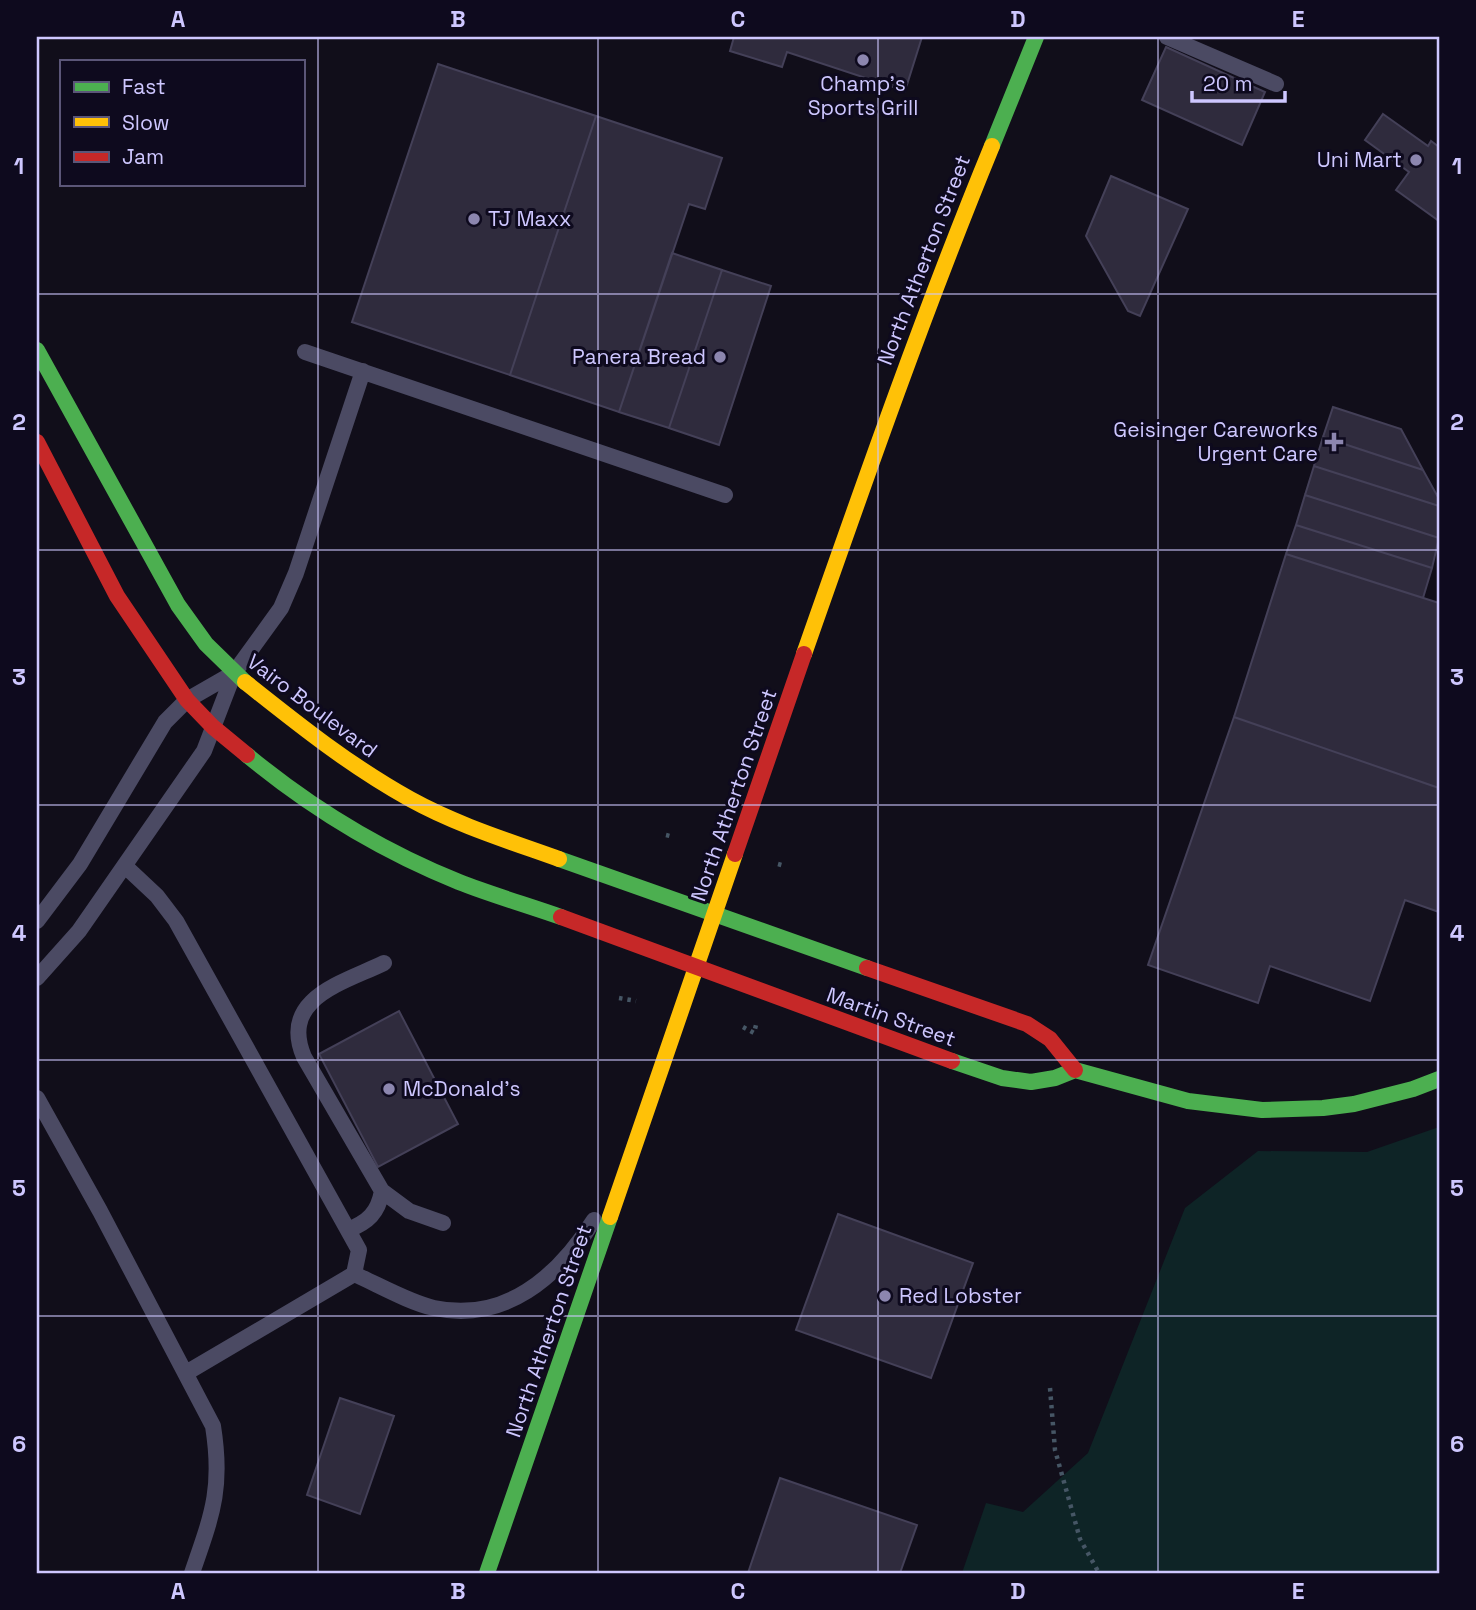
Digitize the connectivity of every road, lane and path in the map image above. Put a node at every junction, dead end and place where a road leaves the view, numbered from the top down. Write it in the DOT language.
graph roads {
  1 [pos="1036,37"];
  2 [pos="1167,37"];
  3 [pos="1276,84"];
  4 [pos="37,350"];
  5 [pos="305,352"];
  6 [pos="363,371"];
  7 [pos="37,442"];
  8 [pos="725,495"];
  9 [pos="234,673"];
  10 [pos="187,700"];
  11 [pos="213,727"];
  12 [pos="666,835"];
  13 [pos="674,837"];
  14 [pos="778,864"];
  15 [pos="125,866"];
  16 [pos="785,866"];
  17 [pos="716,913"];
  18 [pos="37,921"];
  19 [pos="384,963"];
  20 [pos="696,967"];
  21 [pos="37,978"];
  22 [pos="619,998"];
  23 [pos="636,1001"];
  24 [pos="743,1027"];
  25 [pos="754,1033"];
  26 [pos="1075,1070"];
  27 [pos="1439,1079"];
  28 [pos="37,1098"];
  29 [pos="636,1145"];
  30 [pos="382,1191"];
  31 [pos="443,1223"];
  32 [pos="348,1230"];
  33 [pos="354,1274"];
  34 [pos="186,1373"];
  35 [pos="1050,1388"];
  36 [pos="192,1573"];
  37 [pos="486,1573"];
  38 [pos="1099,1573"];
  1 -- 17 [label="main road, North Atherton Street"];
  2 -- 3 [label="lane"];
  4 -- 9 [label="main road, Vairo Boulevard"];
  5 -- 6 [label="lane"];
  6 -- 8 [label="lane"];
  6 -- 9 [label="lane"];
  7 -- 10 [label="main road"];
  9 -- 10 [label="lane"];
  9 -- 11 [label="lane"];
  9 -- 17 [label="main road, Vairo Boulevard"];
  10 -- 11 [label="main road"];
  10 -- 18 [label="lane"];
  11 -- 15 [label="lane"];
  11 -- 20 [label="main road"];
  12 -- 13 [label="path"];
  14 -- 16 [label="path"];
  15 -- 21 [label="lane"];
  15 -- 32 [label="lane"];
  17 -- 20 [label="main road, North Atherton Street"];
  17 -- 26 [label="main road, Martin Street"];
  19 -- 30 [label="lane"];
  20 -- 26 [label="main road, Martin Street"];
  20 -- 29 [label="main road, North Atherton Street"];
  22 -- 23 [label="path"];
  24 -- 25 [label="path"];
  26 -- 27 [label="main road"];
  28 -- 34 [label="lane"];
  29 -- 33 [label="lane"];
  29 -- 37 [label="main road, North Atherton Street"];
  30 -- 31 [label="lane"];
  30 -- 32 [label="lane"];
  32 -- 33 [label="lane"];
  33 -- 34 [label="lane"];
  34 -- 36 [label="lane"];
  35 -- 38 [label="path"];
}
